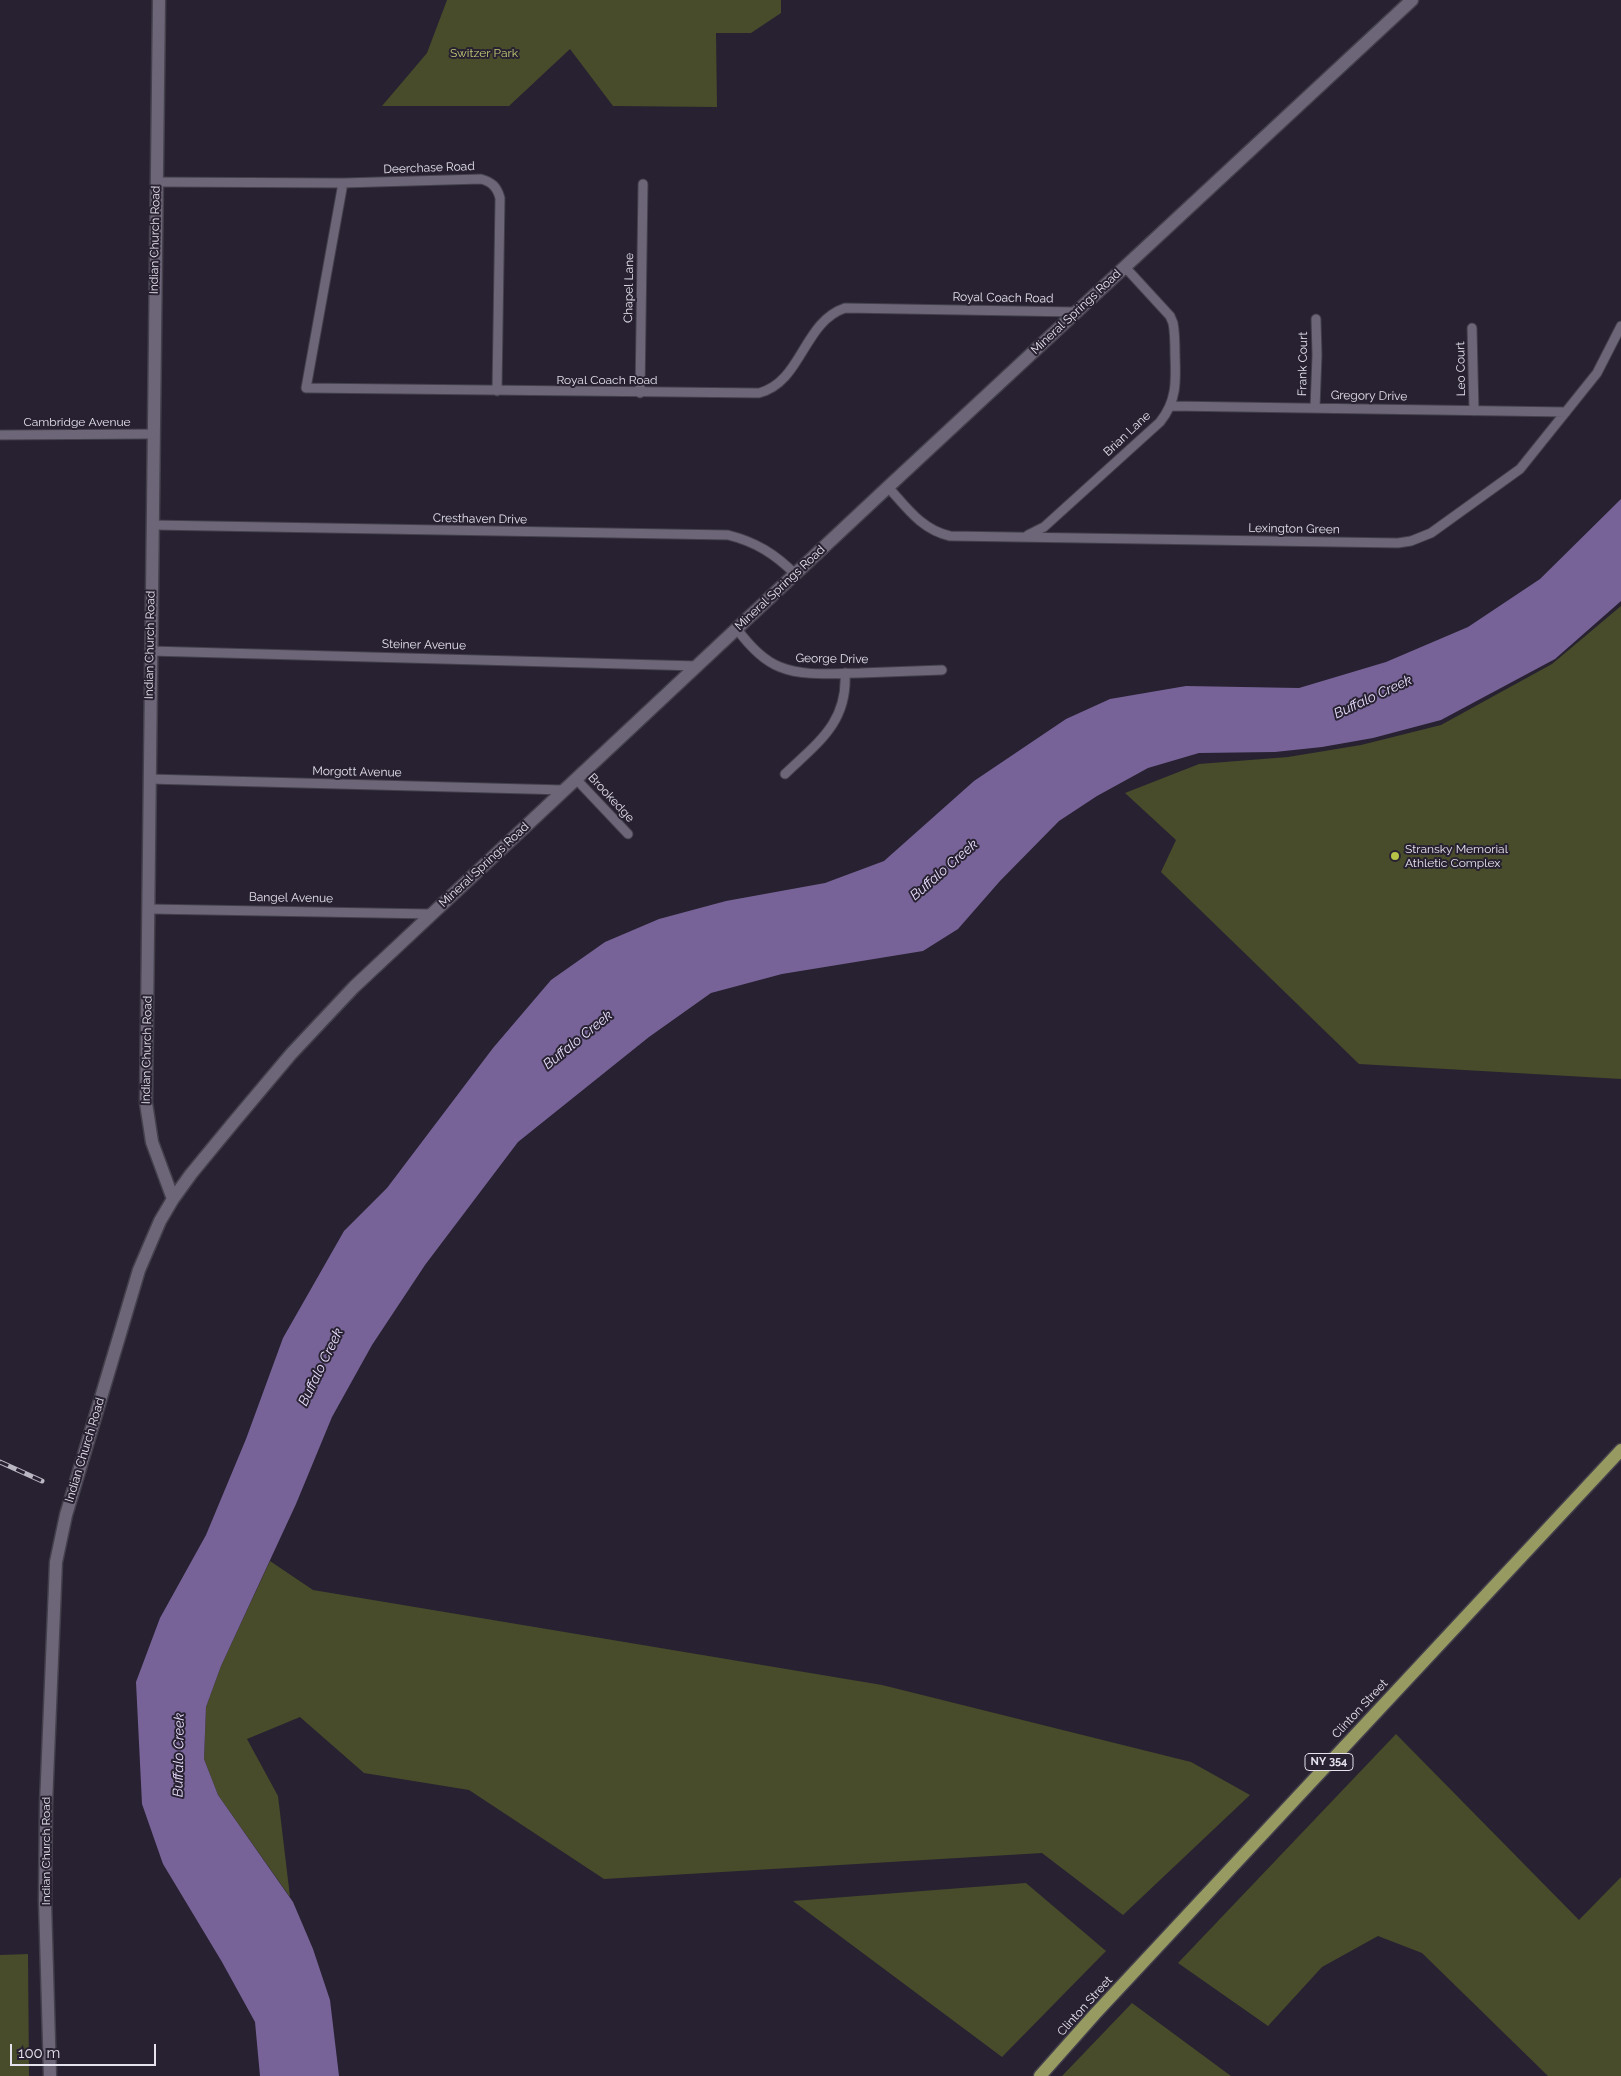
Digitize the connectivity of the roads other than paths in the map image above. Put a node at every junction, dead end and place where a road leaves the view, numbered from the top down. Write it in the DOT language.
graph roads {
  1 [pos="159,0"];
  2 [pos="1412,0"];
  3 [pos="156,182"];
  4 [pos="343,183"];
  5 [pos="643,184"];
  6 [pos="1124,266"];
  7 [pos="1076,312"];
  8 [pos="1316,320"];
  9 [pos="1621,326"];
  10 [pos="1472,328"];
  11 [pos="496,391"];
  12 [pos="640,393"];
  13 [pos="1171,406"];
  14 [pos="1315,408"];
  15 [pos="1474,411"];
  16 [pos="1566,412"];
  17 [pos="153,434"];
  18 [pos="0,435"];
  19 [pos="888,487"];
  20 [pos="152,525"];
  21 [pos="1020,537"];
  22 [pos="795,574"];
  23 [pos="737,629"];
  24 [pos="150,651"];
  25 [pos="698,666"];
  26 [pos="942,670"];
  27 [pos="844,673"];
  28 [pos="785,774"];
  29 [pos="149,779"];
  30 [pos="576,779"];
  31 [pos="565,790"];
  32 [pos="628,834"];
  33 [pos="149,909"];
  34 [pos="432,914"];
  35 [pos="173,1199"];
  36 [pos="1621,1450"];
  37 [pos="50,2076"];
  38 [pos="1040,2076"];
  1 -- 3 [label="street, Indian Church Road"];
  2 -- 6 [label="street, Mineral Springs Road"];
  3 -- 4 [label="street, Deerchase Road"];
  3 -- 17 [label="street, Indian Church Road"];
  4 -- 11 [label="street, Deerchase Road"];
  4 -- 11 [label="street, Royal Coach Road"];
  5 -- 12 [label="street, Chapel Lane"];
  6 -- 7 [label="street, Mineral Springs Road"];
  6 -- 13 [label="street, Brian Lane"];
  7 -- 12 [label="street, Royal Coach Road"];
  7 -- 19 [label="street, Mineral Springs Road"];
  8 -- 14 [label="street, Frank Court"];
  9 -- 16 [label="street, Lexington Green"];
  10 -- 15 [label="street, Leo Court"];
  11 -- 12 [label="street, Royal Coach Road"];
  13 -- 14 [label="street, Gregory Drive"];
  13 -- 21 [label="street, Brian Lane"];
  14 -- 15 [label="street, Gregory Drive"];
  15 -- 16 [label="street, Gregory Drive"];
  16 -- 21 [label="street, Lexington Green"];
  17 -- 18 [label="street, Cambridge Avenue"];
  17 -- 20 [label="street, Indian Church Road"];
  19 -- 21 [label="street, Lexington Green"];
  19 -- 22 [label="street, Mineral Springs Road"];
  20 -- 22 [label="street, Cresthaven Drive"];
  20 -- 24 [label="street, Indian Church Road"];
  22 -- 23 [label="street, Mineral Springs Road"];
  23 -- 25 [label="street, Mineral Springs Road"];
  23 -- 27 [label="street, George Drive"];
  24 -- 25 [label="street, Steiner Avenue"];
  24 -- 29 [label="street, Indian Church Road"];
  25 -- 30 [label="street, Mineral Springs Road"];
  26 -- 27 [label="street, George Drive"];
  27 -- 28 [label="street"];
  29 -- 31 [label="street, Morgott Avenue"];
  29 -- 33 [label="street, Indian Church Road"];
  30 -- 31 [label="street, Mineral Springs Road"];
  30 -- 32 [label="street, Brookedge"];
  31 -- 34 [label="street, Mineral Springs Road"];
  33 -- 34 [label="street, Bangel Avenue"];
  33 -- 35 [label="street, Indian Church Road"];
  34 -- 35 [label="street, Mineral Springs Road"];
  35 -- 37 [label="street, Indian Church Road"];
  36 -- 38 [label="main road, Clinton Street / NY 354"];
}
